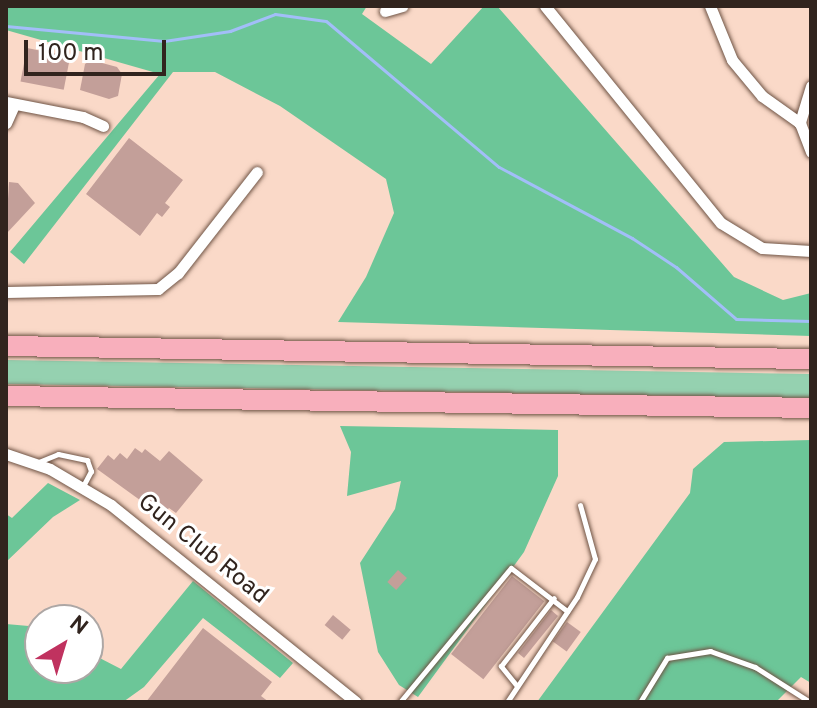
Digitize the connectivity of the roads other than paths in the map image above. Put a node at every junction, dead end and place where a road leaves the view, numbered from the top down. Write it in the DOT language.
graph roads {
  1 [pos="402,6"];
  2 [pos="545,6"];
  3 [pos="710,6"];
  4 [pos="385,11"];
  5 [pos="811,86"];
  6 [pos="10,104"];
  7 [pos="6,123"];
  8 [pos="800,123"];
  9 [pos="103,126"];
  10 [pos="811,152"];
  11 [pos="257,172"];
  12 [pos="811,251"];
  13 [pos="6,292"];
  14 [pos="6,346"];
  15 [pos="811,359"];
  16 [pos="6,396"];
  17 [pos="811,408"];
  18 [pos="6,454"];
  19 [pos="35,464"];
  20 [pos="82,488"];
  21 [pos="580,505"];
  22 [pos="554,598"];
  23 [pos="567,611"];
  24 [pos="517,686"];
  25 [pos="356,702"];
  26 [pos="400,702"];
  27 [pos="507,702"];
  28 [pos="640,702"];
  29 [pos="810,702"];
  1 -- 4 [label="street"];
  2 -- 12 [label="street"];
  3 -- 8 [label="street"];
  5 -- 8 [label="street"];
  6 -- 7 [label="street"];
  6 -- 9 [label="street"];
  8 -- 10 [label="street"];
  11 -- 13 [label="street"];
  14 -- 15 [label="highway"];
  16 -- 17 [label="highway"];
  18 -- 19 [label="street, Gun Club Road"];
  19 -- 20 [label="street, Gun Club Road"];
  19 -- 20 [label="lane"];
  20 -- 25 [label="street, Gun Club Road"];
  21 -- 23 [label="lane"];
  22 -- 23 [label="lane"];
  22 -- 24 [label="lane"];
  22 -- 26 [label="lane"];
  23 -- 24 [label="lane"];
  24 -- 27 [label="lane"];
  28 -- 29 [label="lane"];
}
